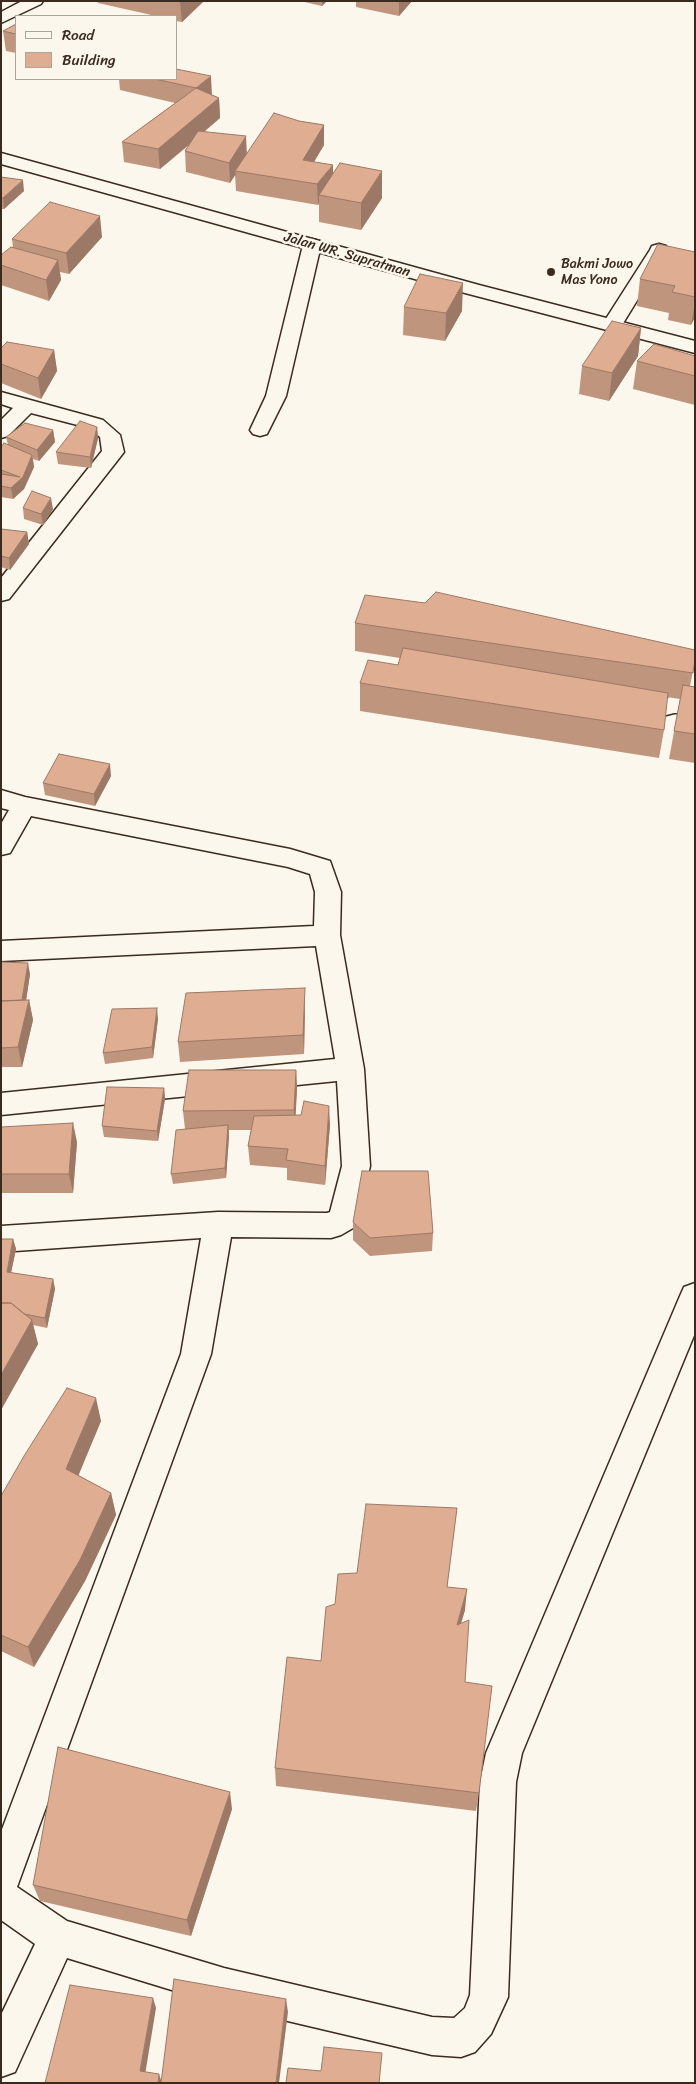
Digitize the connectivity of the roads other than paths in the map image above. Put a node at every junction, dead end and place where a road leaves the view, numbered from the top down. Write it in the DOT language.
graph roads {
  1 [pos="35,1"];
  2 [pos="1,18"];
  3 [pos="1,158"];
  4 [pos="312,245"];
  5 [pos="659,250"];
  6 [pos="612,325"];
  7 [pos="695,347"];
  8 [pos="1,398"];
  9 [pos="27,405"];
  10 [pos="260,430"];
  11 [pos="1,432"];
  12 [pos="1,594"];
  13 [pos="695,705"];
  14 [pos="614,708"];
  15 [pos="13,803"];
  16 [pos="1,846"];
  17 [pos="327,935"];
  18 [pos="1,951"];
  19 [pos="350,1068"];
  20 [pos="1,1104"];
  21 [pos="218,1224"];
  22 [pos="1,1239"];
  23 [pos="695,1296"];
  24 [pos="1,1881"];
  25 [pos="1,1898"];
  26 [pos="58,1937"];
  27 [pos="1,2058"];
  1 -- 2 [label="street"];
  3 -- 4 [label="street, Jalan WR. Supratman"];
  4 -- 6 [label="street, Jalan WR. Supratman"];
  4 -- 10 [label="street"];
  5 -- 6 [label="street"];
  6 -- 7 [label="street, Jalan WR. Supratman"];
  8 -- 9 [label="street"];
  9 -- 11 [label="street"];
  9 -- 12 [label="street"];
  13 -- 14 [label="street"];
  15 -- 16 [label="street"];
  15 -- 17 [label="street"];
  17 -- 18 [label="street"];
  17 -- 19 [label="street"];
  19 -- 20 [label="street"];
  19 -- 21 [label="street"];
  21 -- 22 [label="street"];
  21 -- 24 [label="street"];
  23 -- 26 [label="street"];
  25 -- 26 [label="street"];
  26 -- 27 [label="street"];
}
